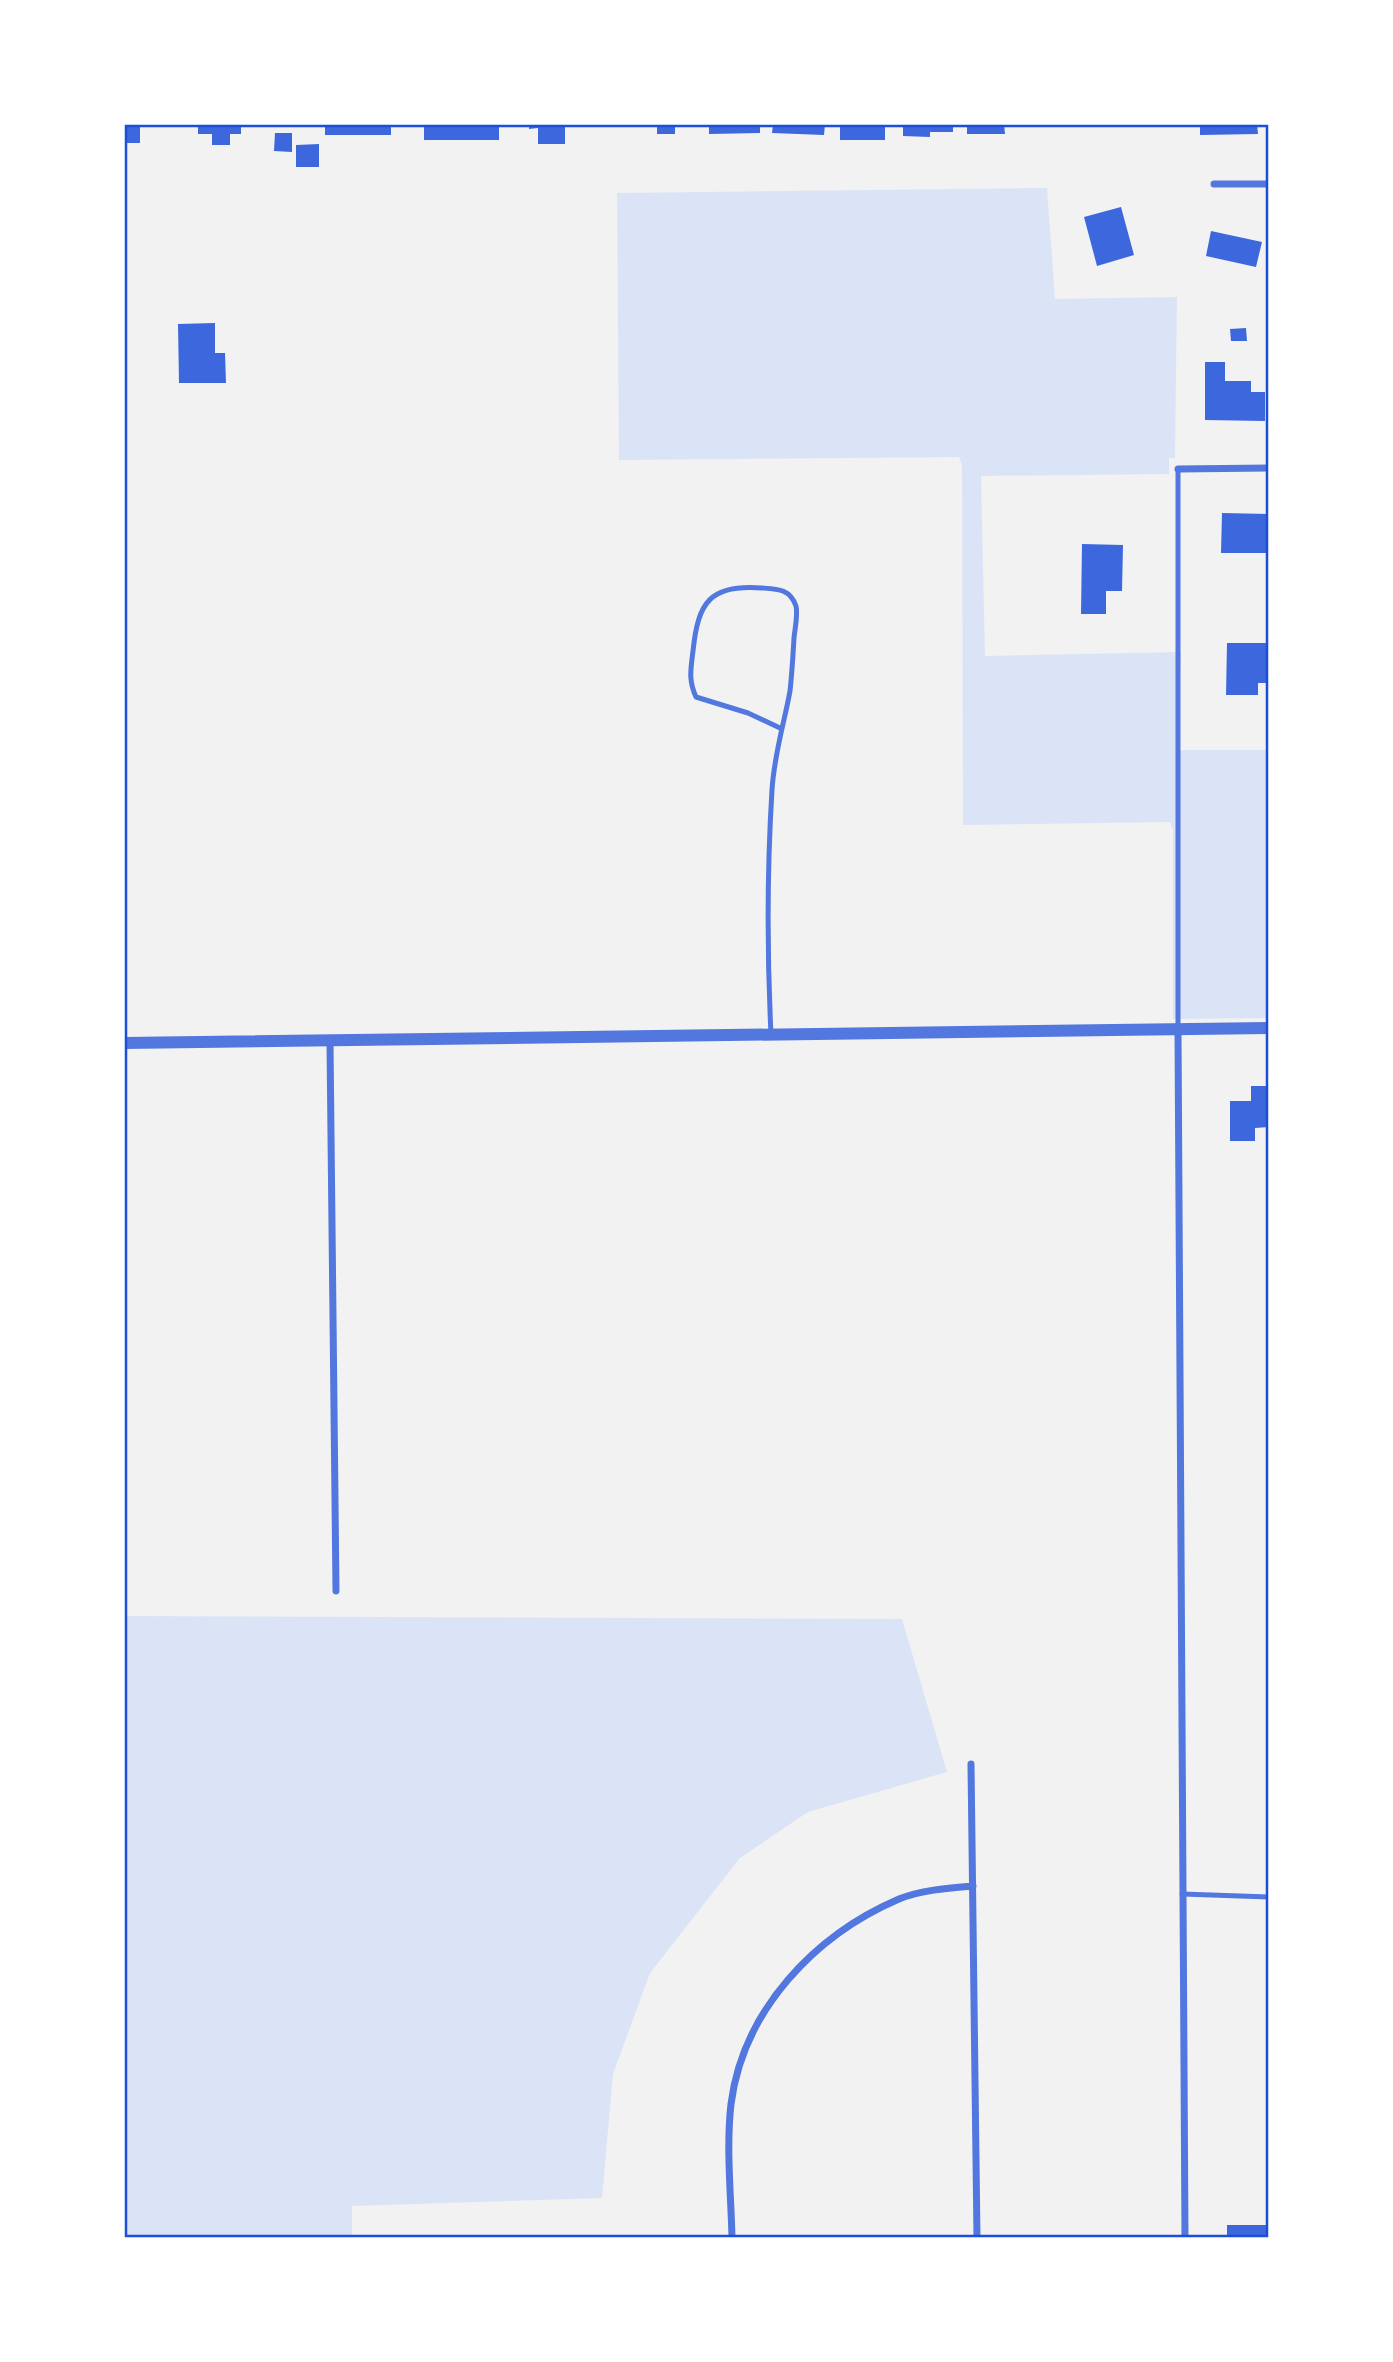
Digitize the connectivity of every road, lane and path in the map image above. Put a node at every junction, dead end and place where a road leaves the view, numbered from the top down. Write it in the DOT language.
graph roads {
  1 [pos="1214,184"];
  2 [pos="1269,184"];
  3 [pos="1269,468"];
  4 [pos="1178,469"];
  5 [pos="780,728"];
  6 [pos="1269,1028"];
  7 [pos="1178,1030"];
  8 [pos="771,1037"];
  9 [pos="124,1043"];
  10 [pos="330,1043"];
  11 [pos="336,1591"];
  12 [pos="971,1764"];
  13 [pos="973,1886"];
  14 [pos="1182,1894"];
  15 [pos="1269,1897"];
  16 [pos="732,2238"];
  17 [pos="977,2238"];
  18 [pos="1185,2238"];
  1 -- 2 [label="street"];
  3 -- 4 [label="street"];
  4 -- 7 [label="lane"];
  5 -- 5 [label="lane"];
  5 -- 8 [label="lane"];
  6 -- 7 [label="street"];
  7 -- 8 [label="street"];
  7 -- 14 [label="street"];
  8 -- 10 [label="street"];
  9 -- 10 [label="street"];
  10 -- 11 [label="street"];
  12 -- 13 [label="street"];
  13 -- 16 [label="street"];
  13 -- 17 [label="street"];
  14 -- 15 [label="lane"];
  14 -- 18 [label="street"];
}
